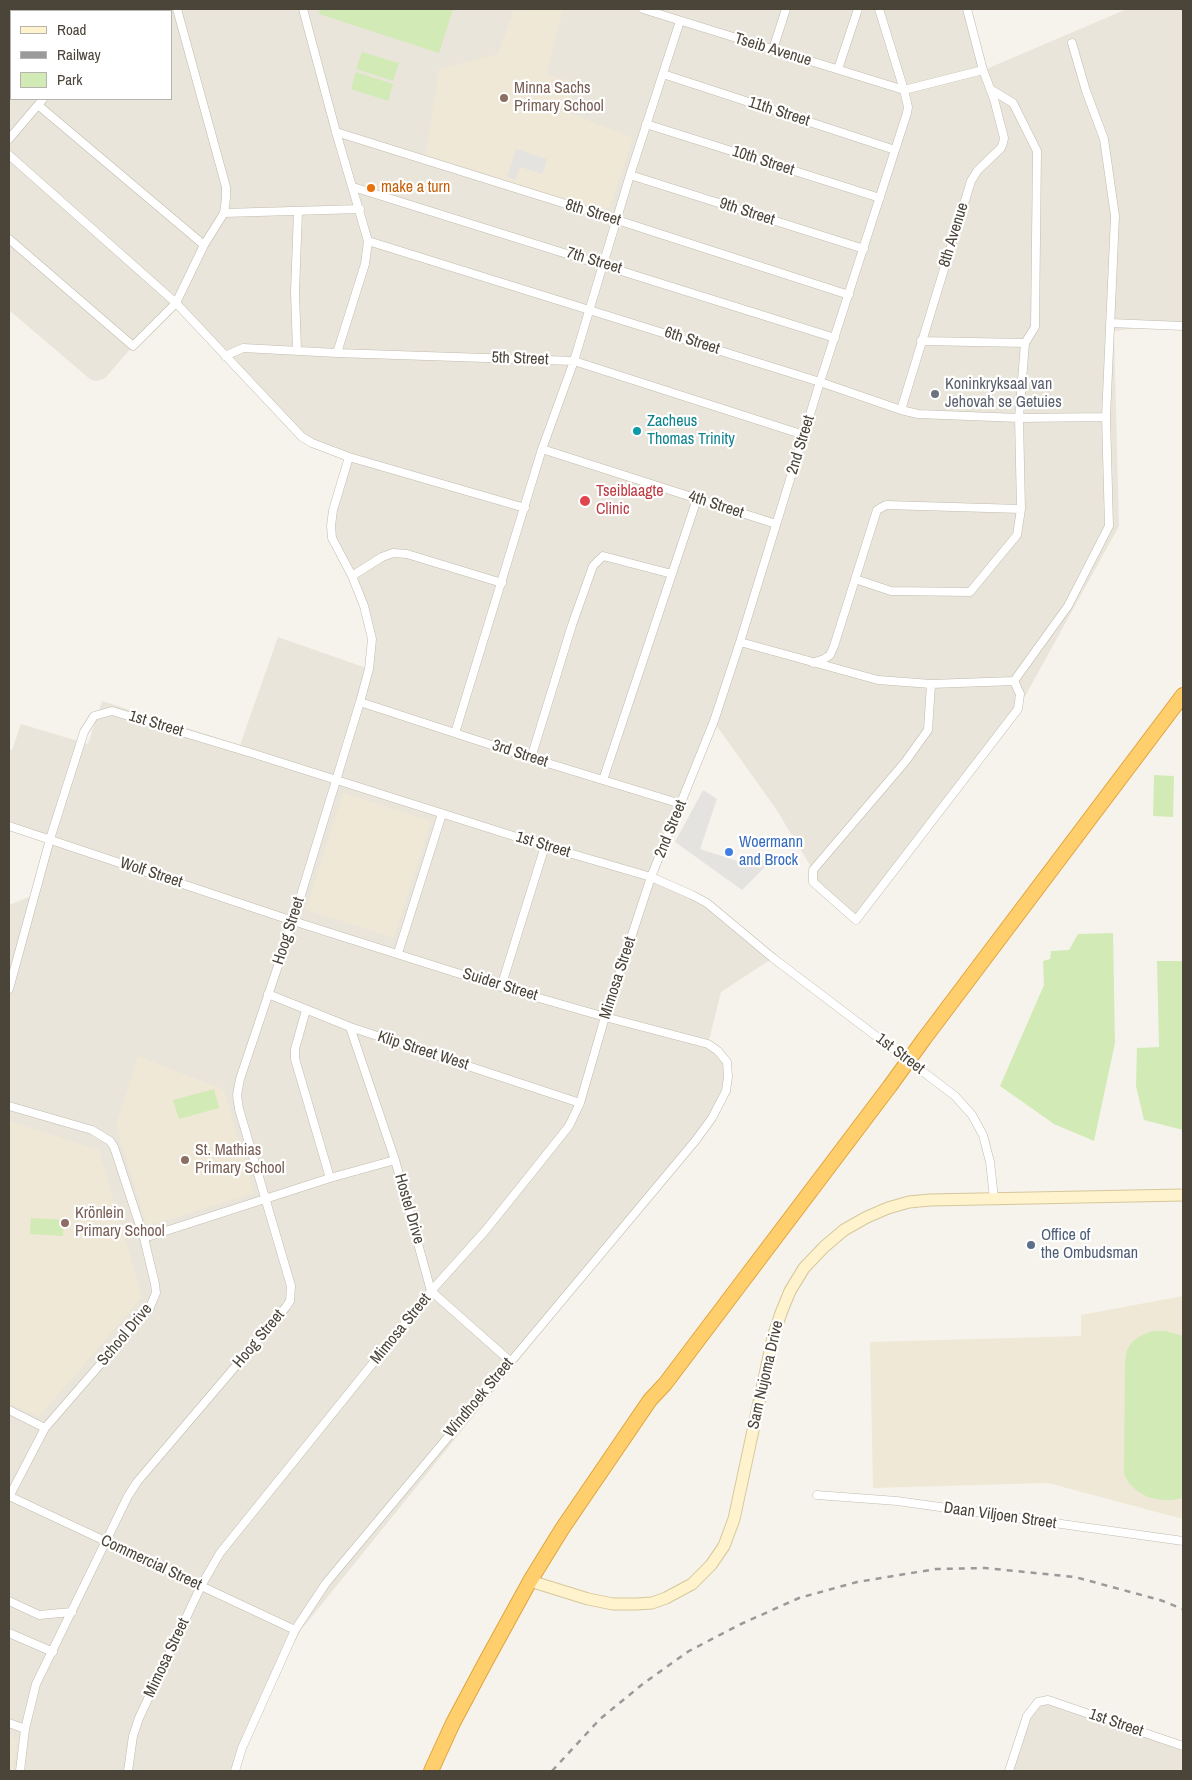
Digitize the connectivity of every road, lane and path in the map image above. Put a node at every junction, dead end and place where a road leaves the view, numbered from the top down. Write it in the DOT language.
graph roads {
  1 [pos="177,9"];
  2 [pos="303,9"];
  3 [pos="643,9"];
  4 [pos="786,9"];
  5 [pos="858,9"];
  6 [pos="879,9"];
  7 [pos="967,9"];
  8 [pos="680,21"];
  9 [pos="1072,42"];
  10 [pos="773,49"];
  11 [pos="838,69"];
  12 [pos="983,70"];
  13 [pos="663,74"];
  14 [pos="990,89"];
  15 [pos="904,90"];
  16 [pos="41,102"];
  17 [pos="646,124"];
  18 [pos="336,132"];
  19 [pos="9,139"];
  20 [pos="895,150"];
  21 [pos="9,155"];
  22 [pos="630,175"];
  23 [pos="353,187"];
  24 [pos="880,198"];
  25 [pos="360,209"];
  26 [pos="298,211"];
  27 [pos="224,213"];
  28 [pos="617,220"];
  29 [pos="9,239"];
  30 [pos="368,241"];
  31 [pos="204,245"];
  32 [pos="864,249"];
  33 [pos="603,264"];
  34 [pos="849,295"];
  35 [pos="176,303"];
  36 [pos="589,309"];
  37 [pos="1110,323"];
  38 [pos="1183,326"];
  39 [pos="835,338"];
  40 [pos="921,341"];
  41 [pos="1025,343"];
  42 [pos="297,351"];
  43 [pos="337,354"];
  44 [pos="225,356"];
  45 [pos="574,361"];
  46 [pos="820,382"];
  47 [pos="901,410"];
  48 [pos="1106,417"];
  49 [pos="1019,418"];
  50 [pos="804,435"];
  51 [pos="542,449"];
  52 [pos="349,457"];
  53 [pos="697,499"];
  54 [pos="525,508"];
  55 [pos="1021,508"];
  56 [pos="776,524"];
  57 [pos="672,574"];
  58 [pos="352,576"];
  59 [pos="855,579"];
  60 [pos="502,583"];
  61 [pos="740,642"];
  62 [pos="813,663"];
  63 [pos="1014,681"];
  64 [pos="931,684"];
  65 [pos="1183,694"];
  66 [pos="360,702"];
  67 [pos="455,733"];
  68 [pos="531,758"];
  69 [pos="336,780"];
  70 [pos="602,780"];
  71 [pos="682,804"];
  72 [pos="442,814"];
  73 [pos="9,826"];
  74 [pos="50,839"];
  75 [pos="545,846"];
  76 [pos="651,877"];
  77 [pos="293,920"];
  78 [pos="398,953"];
  79 [pos="501,986"];
  80 [pos="9,989"];
  81 [pos="268,994"];
  82 [pos="306,1010"];
  83 [pos="605,1018"];
  84 [pos="350,1027"];
  85 [pos="708,1044"];
  86 [pos="580,1102"];
  87 [pos="9,1106"];
  88 [pos="395,1160"];
  89 [pos="330,1178"];
  90 [pos="1183,1195"];
  91 [pos="994,1198"];
  92 [pos="266,1200"];
  93 [pos="144,1238"];
  94 [pos="431,1291"];
  95 [pos="510,1361"];
  96 [pos="9,1410"];
  97 [pos="44,1428"];
  98 [pos="817,1495"];
  99 [pos="9,1497"];
  100 [pos="1183,1541"];
  101 [pos="106,1543"];
  102 [pos="534,1582"];
  103 [pos="201,1586"];
  104 [pos="9,1601"];
  105 [pos="72,1612"];
  106 [pos="295,1630"];
  107 [pos="9,1633"];
  108 [pos="52,1652"];
  109 [pos="9,1723"];
  110 [pos="25,1730"];
  111 [pos="1183,1746"];
  112 [pos="20,1771"];
  113 [pos="128,1771"];
  114 [pos="235,1771"];
  115 [pos="431,1771"];
  116 [pos="438,1771"];
  117 [pos="1009,1771"];
  1 -- 27 [label="street"];
  2 -- 18 [label="street"];
  3 -- 8 [label="street, Tseib Avenue"];
  4 -- 10 [label="street"];
  5 -- 11 [label="street"];
  6 -- 15 [label="street, 2nd Street"];
  7 -- 12 [label="street, 8th Avenue"];
  8 -- 10 [label="street, Tseib Avenue"];
  8 -- 13 [label="street"];
  9 -- 37 [label="street"];
  10 -- 11 [label="street, Tseib Avenue"];
  11 -- 15 [label="street, Tseib Avenue"];
  12 -- 14 [label="street, 8th Avenue"];
  12 -- 15 [label="street"];
  13 -- 17 [label="street"];
  13 -- 20 [label="street, 11th Street"];
  14 -- 40 [label="street, 8th Avenue"];
  14 -- 41 [label="street"];
  15 -- 20 [label="street, 2nd Street"];
  16 -- 19 [label="street"];
  16 -- 31 [label="street"];
  17 -- 22 [label="street"];
  17 -- 24 [label="street, 10th Street"];
  18 -- 23 [label="street"];
  18 -- 28 [label="street, 8th Street"];
  20 -- 24 [label="street, 2nd Street"];
  21 -- 35 [label="street"];
  22 -- 28 [label="street"];
  22 -- 32 [label="street, 9th Street"];
  23 -- 25 [label="street"];
  23 -- 33 [label="street, 7th Street"];
  24 -- 32 [label="street, 2nd Street"];
  25 -- 26 [label="street"];
  25 -- 30 [label="street"];
  26 -- 27 [label="street"];
  26 -- 42 [label="street"];
  27 -- 31 [label="street"];
  28 -- 33 [label="street"];
  28 -- 34 [label="street, 8th Street"];
  29 -- 35 [label="street"];
  30 -- 36 [label="street, 6th Street"];
  30 -- 43 [label="street"];
  31 -- 35 [label="street"];
  32 -- 34 [label="street, 2nd Street"];
  33 -- 36 [label="street"];
  33 -- 39 [label="street, 7th Street"];
  34 -- 39 [label="street, 2nd Street"];
  35 -- 44 [label="street"];
  36 -- 45 [label="street"];
  36 -- 46 [label="street, 6th Street"];
  37 -- 38 [label="street"];
  37 -- 48 [label="street"];
  39 -- 46 [label="street, 2nd Street"];
  40 -- 41 [label="street"];
  40 -- 47 [label="street, 8th Avenue"];
  41 -- 49 [label="street"];
  42 -- 43 [label="street, 5th Street"];
  42 -- 44 [label="street, 5th Street"];
  43 -- 45 [label="street, 5th Street"];
  44 -- 52 [label="street"];
  45 -- 50 [label="street, 5th Street"];
  45 -- 51 [label="street"];
  46 -- 47 [label="street, 6th Street"];
  46 -- 50 [label="street, 2nd Street"];
  47 -- 49 [label="street, 6th Street"];
  48 -- 49 [label="street, 6th Street"];
  48 -- 63 [label="street"];
  49 -- 55 [label="street"];
  50 -- 56 [label="street, 2nd Street"];
  51 -- 53 [label="street, 4th Street"];
  51 -- 54 [label="street"];
  52 -- 54 [label="street"];
  52 -- 58 [label="street, Hoog Street"];
  53 -- 56 [label="street, 4th Street"];
  53 -- 57 [label="street"];
  54 -- 60 [label="street"];
  55 -- 59 [label="street"];
  55 -- 59 [label="street"];
  56 -- 61 [label="street, 2nd Street"];
  57 -- 68 [label="street"];
  57 -- 70 [label="street"];
  58 -- 60 [label="street"];
  58 -- 66 [label="street, Hoog Street"];
  59 -- 62 [label="street"];
  60 -- 67 [label="street"];
  61 -- 62 [label="street"];
  61 -- 71 [label="street, 2nd Street"];
  62 -- 64 [label="street"];
  63 -- 64 [label="street"];
  63 -- 64 [label="street"];
  65 -- 102 [label="highway, bridge"];
  66 -- 67 [label="street, 3rd Street"];
  66 -- 69 [label="street, Hoog Street"];
  67 -- 68 [label="street, 3rd Street"];
  68 -- 70 [label="street, 3rd Street"];
  69 -- 72 [label="street, 1st Street"];
  69 -- 74 [label="street, 1st Street"];
  69 -- 77 [label="street, Hoog Street"];
  70 -- 71 [label="street, 3rd Street"];
  71 -- 76 [label="street, 2nd Street"];
  72 -- 75 [label="street, 1st Street"];
  72 -- 78 [label="street"];
  73 -- 74 [label="street, Wolf Street"];
  74 -- 77 [label="street, Wolf Street"];
  74 -- 80 [label="street, 1st Street"];
  75 -- 76 [label="street, 1st Street"];
  75 -- 79 [label="street"];
  76 -- 83 [label="street, Mimosa Street"];
  76 -- 91 [label="street, 1st Street"];
  77 -- 78 [label="street, Suider Street"];
  77 -- 81 [label="street, Hoog Street"];
  78 -- 79 [label="street, Suider Street"];
  79 -- 83 [label="street, Suider Street"];
  81 -- 82 [label="street, Klip Street West"];
  81 -- 92 [label="street, Hoog Street"];
  82 -- 84 [label="street, Klip Street West"];
  82 -- 89 [label="street"];
  83 -- 85 [label="street, Suider Street"];
  83 -- 86 [label="street, Mimosa Street"];
  84 -- 86 [label="street, Klip Street West"];
  84 -- 88 [label="street, Hostel Drive"];
  85 -- 95 [label="street, Windhoek Street"];
  86 -- 94 [label="street, Mimosa Street"];
  87 -- 93 [label="street, School Drive"];
  88 -- 89 [label="street"];
  88 -- 94 [label="street, Hostel Drive"];
  89 -- 92 [label="street"];
  90 -- 91 [label="main road, Sam Nujoma Drive"];
  91 -- 102 [label="main road, Sam Nujoma Drive"];
  92 -- 93 [label="street"];
  92 -- 101 [label="street, Hoog Street"];
  93 -- 97 [label="street, School Drive"];
  94 -- 95 [label="street"];
  94 -- 103 [label="street, Mimosa Street"];
  95 -- 106 [label="street, Windhoek Street"];
  96 -- 97 [label="street"];
  97 -- 99 [label="street, School Drive"];
  98 -- 100 [label="street, Daan Viljoen Street"];
  99 -- 101 [label="street, Commercial Street"];
  101 -- 103 [label="street, Commercial Street"];
  101 -- 105 [label="street, Hoog Street"];
  102 -- 115 [label="highway"];
  102 -- 116 [label="highway"];
  103 -- 106 [label="street, Commercial Street"];
  103 -- 113 [label="street, Mimosa Street"];
  104 -- 105 [label="street"];
  105 -- 108 [label="street, Hoog Street"];
  106 -- 114 [label="street, Windhoek Street"];
  107 -- 108 [label="street"];
  108 -- 110 [label="street, Hoog Street"];
  109 -- 110 [label="street"];
  110 -- 112 [label="street, Hoog Street"];
  111 -- 117 [label="street, 1st Street"];
}
